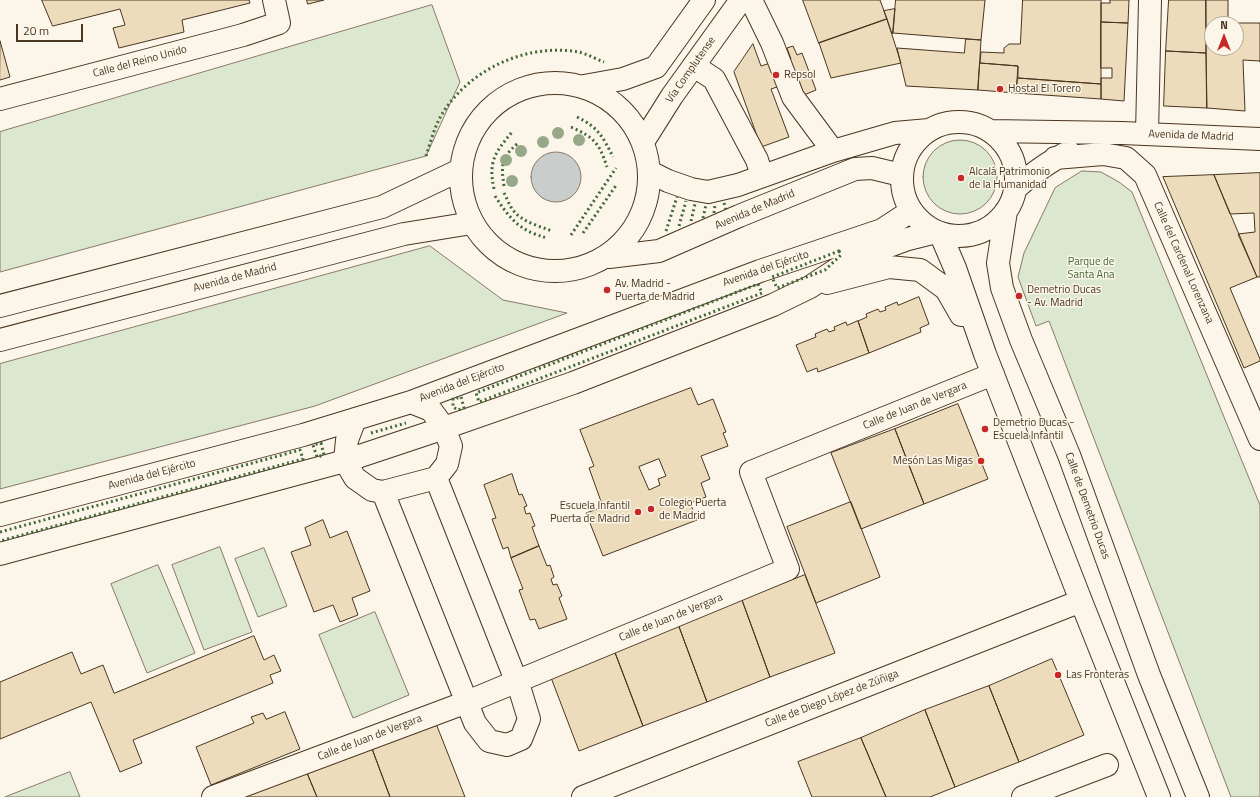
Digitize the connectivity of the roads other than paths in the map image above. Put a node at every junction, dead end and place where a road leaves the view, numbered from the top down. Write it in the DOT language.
graph roads {
  1 [pos="274,0"];
  2 [pos="704,0"];
  3 [pos="741,0"];
  4 [pos="751,0"];
  5 [pos="1150,0"];
  6 [pos="694,66"];
  7 [pos="584,86"];
  8 [pos="0,99"];
  9 [pos="929,130"];
  10 [pos="990,131"];
  11 [pos="1122,133"];
  12 [pos="1147,134"];
  13 [pos="1260,139"];
  14 [pos="644,142"];
  15 [pos="833,151"];
  16 [pos="1055,158"];
  17 [pos="460,170"];
  18 [pos="650,172"];
  19 [pos="902,175"];
  20 [pos="762,176"];
  21 [pos="1016,188"];
  22 [pos="911,211"];
  23 [pos="1006,211"];
  24 [pos="472,223"];
  25 [pos="938,232"];
  26 [pos="609,257"];
  27 [pos="810,287"];
  28 [pos="0,306"];
  29 [pos="0,340"];
  30 [pos="985,354"];
  31 [pos="993,374"];
  32 [pos="411,402"];
  33 [pos="355,419"];
  34 [pos="444,428"];
  35 [pos="1260,439"];
  36 [pos="345,461"];
  37 [pos="436,478"];
  38 [pos="383,492"];
  39 [pos="0,515"];
  40 [pos="0,554"];
  41 [pos="1081,601"];
  42 [pos="517,682"];
  43 [pos="467,702"];
  44 [pos="1107,765"];
  45 [pos="213,797"];
  46 [pos="583,797"];
  47 [pos="1022,797"];
  48 [pos="1159,797"];
  49 [pos="1198,797"];
  1 -- 8 [label="street, Calle del Reino Unido"];
  2 -- 7 [label="street"];
  3 -- 6 [label="street, Vía Complutense"];
  4 -- 15 [label="street"];
  5 -- 12 [label="street"];
  6 -- 14 [label="street, Vía Complutense"];
  6 -- 20 [label="street"];
  7 -- 14 [label="street"];
  7 -- 17 [label="street"];
  9 -- 10 [label="street"];
  9 -- 15 [label="street"];
  9 -- 19 [label="street"];
  10 -- 11 [label="street, Avenida de Madrid"];
  10 -- 21 [label="street"];
  11 -- 12 [label="street, Avenida de Madrid"];
  11 -- 16 [label="street, Avenida de Madrid"];
  12 -- 13 [label="street, Avenida de Madrid"];
  14 -- 18 [label="street"];
  15 -- 20 [label="street"];
  16 -- 21 [label="street, Avenida de Madrid"];
  16 -- 35 [label="street, Calle del Cardenal Lorenzana"];
  17 -- 24 [label="street"];
  17 -- 28 [label="street"];
  18 -- 20 [label="street"];
  18 -- 26 [label="street"];
  19 -- 22 [label="street"];
  19 -- 26 [label="street, Avenida de Madrid"];
  21 -- 23 [label="street"];
  22 -- 25 [label="street"];
  22 -- 32 [label="street, Avenida del Ejército"];
  23 -- 25 [label="street"];
  23 -- 49 [label="street, Calle de Demetrio Ducas"];
  24 -- 26 [label="street"];
  24 -- 29 [label="street, Avenida de Madrid"];
  25 -- 27 [label="street"];
  25 -- 30 [label="street"];
  27 -- 30 [label="street"];
  27 -- 34 [label="street"];
  30 -- 31 [label="street"];
  31 -- 41 [label="street"];
  31 -- 42 [label="street, Calle de Juan de Vergara"];
  32 -- 33 [label="street, Avenida del Ejército"];
  32 -- 34 [label="street"];
  33 -- 36 [label="street"];
  33 -- 39 [label="street, Avenida del Ejército"];
  34 -- 36 [label="street"];
  34 -- 37 [label="street"];
  36 -- 38 [label="street"];
  36 -- 40 [label="street"];
  37 -- 38 [label="street"];
  37 -- 42 [label="street"];
  38 -- 43 [label="street"];
  41 -- 46 [label="street, Calle de Diego López de Zúñiga"];
  41 -- 48 [label="street"];
  42 -- 43 [label="street, Calle de Juan de Vergara"];
  42 -- 43 [label="street"];
  43 -- 45 [label="street, Calle de Juan de Vergara"];
  44 -- 47 [label="street"];
}
